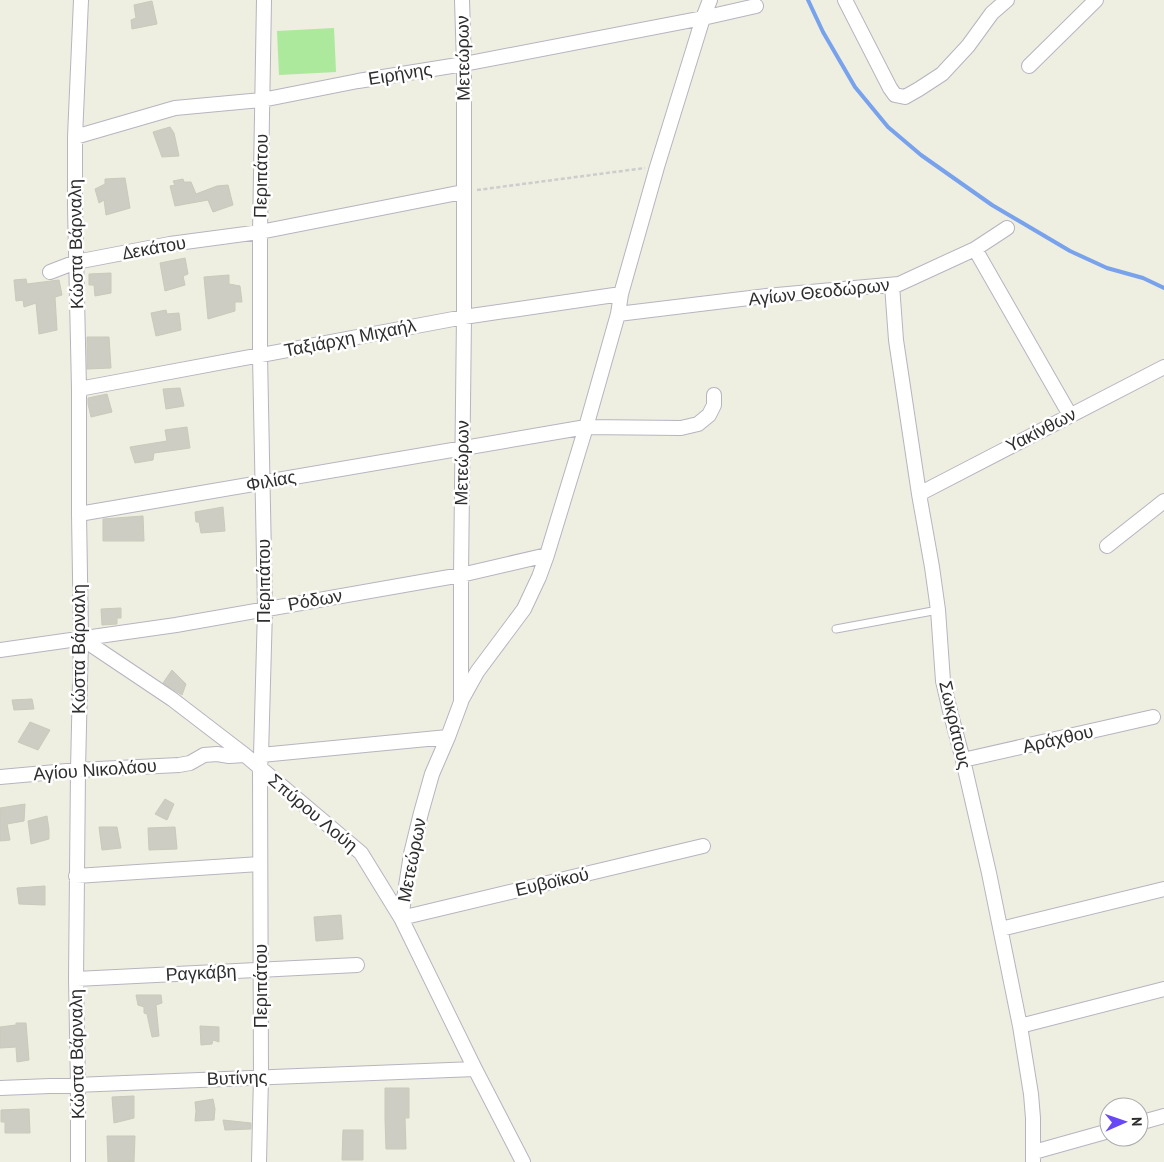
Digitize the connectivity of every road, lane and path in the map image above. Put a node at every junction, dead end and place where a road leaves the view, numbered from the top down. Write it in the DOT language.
graph roads {
  1 [pos="83,0"];
  2 [pos="264,0"];
  3 [pos="462,0"];
  4 [pos="710,0"];
  5 [pos="845,0"];
  6 [pos="1007,0"];
  7 [pos="1096,0"];
  8 [pos="756,6"];
  9 [pos="990,7"];
  10 [pos="704,18"];
  11 [pos="464,64"];
  12 [pos="1029,66"];
  13 [pos="262,100"];
  14 [pos="75,137"];
  15 [pos="657,167"];
  16 [pos="463,192"];
  17 [pos="1007,228"];
  18 [pos="260,232"];
  19 [pos="975,248"];
  20 [pos="76,262"];
  21 [pos="50,272"];
  22 [pos="892,285"];
  23 [pos="621,294"];
  24 [pos="618,314"];
  25 [pos="464,317"];
  26 [pos="260,355"];
  27 [pos="1164,367"];
  28 [pos="79,389"];
  29 [pos="714,395"];
  30 [pos="1070,416"];
  31 [pos="586,427"];
  32 [pos="463,449"];
  33 [pos="263,482"];
  34 [pos="919,494"];
  35 [pos="1164,500"];
  36 [pos="79,514"];
  37 [pos="1107,546"];
  38 [pos="547,555"];
  39 [pos="461,575"];
  40 [pos="265,609"];
  41 [pos="938,610"];
  42 [pos="836,629"];
  43 [pos="81,638"];
  44 [pos="0,650"];
  45 [pos="461,702"];
  46 [pos="1153,717"];
  47 [pos="448,737"];
  48 [pos="245,755"];
  49 [pos="963,760"];
  50 [pos="260,761"];
  51 [pos="78,770"];
  52 [pos="0,778"];
  53 [pos="703,846"];
  54 [pos="260,864"];
  55 [pos="76,876"];
  56 [pos="1164,889"];
  57 [pos="401,918"];
  58 [pos="1001,928"];
  59 [pos="358,965"];
  60 [pos="261,970"];
  61 [pos="76,979"];
  62 [pos="1164,989"];
  63 [pos="1020,1026"];
  64 [pos="474,1069"];
  65 [pos="261,1077"];
  66 [pos="78,1085"];
  67 [pos="0,1088"];
  68 [pos="1164,1116"];
  69 [pos="1149,1120"];
  70 [pos="1099,1134"];
  71 [pos="1033,1157"];
  72 [pos="78,1162"];
  73 [pos="259,1162"];
  74 [pos="523,1162"];
  1 -- 14 [label="street, Κώστα Βάρναλη"];
  2 -- 13 [label="street, Περιπάτου"];
  3 -- 11 [label="street, Μετεώρων"];
  4 -- 10 [label="street"];
  5 -- 9 [label="street"];
  6 -- 9 [label="street"];
  7 -- 12 [label="street"];
  8 -- 10 [label="street, Ειρήνης"];
  10 -- 11 [label="street, Ειρήνης"];
  10 -- 15 [label="street"];
  11 -- 13 [label="street, Ειρήνης"];
  11 -- 16 [label="street, Μετεώρων"];
  13 -- 14 [label="street, Ειρήνης"];
  13 -- 18 [label="street, Περιπάτου"];
  14 -- 20 [label="street, Κώστα Βάρναλη"];
  15 -- 16 [label="path"];
  15 -- 23 [label="street"];
  16 -- 18 [label="street, Δεκάτου"];
  16 -- 25 [label="street, Μετεώρων"];
  17 -- 19 [label="street, Αγίων Θεοδώρων"];
  18 -- 20 [label="street, Δεκάτου"];
  18 -- 26 [label="street, Περιπάτου"];
  19 -- 22 [label="street, Αγίων Θεοδώρων"];
  19 -- 30 [label="street"];
  20 -- 21 [label="street, Δεκάτου"];
  20 -- 28 [label="street, Κώστα Βάρναλη"];
  22 -- 24 [label="street, Αγίων Θεοδώρων"];
  22 -- 34 [label="street, Σωκράτους"];
  23 -- 24 [label="street"];
  23 -- 25 [label="street, Ταξιάρχη Μιχαήλ"];
  24 -- 31 [label="street"];
  25 -- 26 [label="street, Ταξιάρχη Μιχαήλ"];
  25 -- 32 [label="street, Μετεώρων"];
  26 -- 28 [label="street, Ταξιάρχη Μιχαήλ"];
  26 -- 33 [label="street, Περιπάτου"];
  27 -- 30 [label="street, Υακίνθων"];
  28 -- 36 [label="street, Κώστα Βάρναλη"];
  29 -- 31 [label="street, Φιλίας"];
  30 -- 34 [label="street, Υακίνθων"];
  31 -- 32 [label="street, Φιλίας"];
  31 -- 38 [label="street"];
  32 -- 33 [label="street, Φιλίας"];
  32 -- 39 [label="street, Μετεώρων"];
  33 -- 36 [label="street, Φιλίας"];
  33 -- 40 [label="street, Περιπάτου"];
  34 -- 41 [label="street, Σωκράτους"];
  35 -- 37 [label="street"];
  36 -- 43 [label="street, Κώστα Βάρναλη"];
  38 -- 39 [label="street, Ρόδων"];
  38 -- 45 [label="street"];
  39 -- 40 [label="street, Ρόδων"];
  39 -- 45 [label="street, Μετεώρων"];
  40 -- 43 [label="street, Ρόδων"];
  40 -- 50 [label="street, Περιπάτου"];
  41 -- 42 [label="lane"];
  41 -- 49 [label="street, Σωκράτους"];
  43 -- 44 [label="street, Ρόδων"];
  43 -- 48 [label="street, Σπύρου Λούη"];
  43 -- 51 [label="street, Κώστα Βάρναλη"];
  45 -- 47 [label="street, Μετεώρων"];
  46 -- 49 [label="street, Αράχθου"];
  47 -- 50 [label="street"];
  47 -- 57 [label="street, Μετεώρων"];
  48 -- 50 [label="street, Σπύρου Λούη"];
  48 -- 51 [label="street, Αγίου Νικολάου"];
  49 -- 58 [label="street, Σωκράτους"];
  50 -- 54 [label="street, Περιπάτου"];
  50 -- 57 [label="street, Σπύρου Λούη"];
  51 -- 52 [label="street, Αγίου Νικολάου"];
  51 -- 55 [label="street, Κώστα Βάρναλη"];
  53 -- 57 [label="street, Ευβοϊκού"];
  54 -- 55 [label="street"];
  54 -- 60 [label="street, Περιπάτου"];
  55 -- 61 [label="street, Κώστα Βάρναλη"];
  56 -- 58 [label="street"];
  57 -- 64 [label="street, Σπύρου Λούη"];
  58 -- 63 [label="street, Σωκράτους"];
  59 -- 60 [label="street, Ραγκάβη"];
  60 -- 61 [label="street, Ραγκάβη"];
  60 -- 65 [label="street, Περιπάτου"];
  61 -- 66 [label="street, Κώστα Βάρναλη"];
  62 -- 63 [label="street"];
  63 -- 71 [label="street, Σωκράτους"];
  64 -- 65 [label="street, Βυτίνης"];
  64 -- 74 [label="street, Σπύρου Λούη"];
  65 -- 66 [label="street, Βυτίνης"];
  65 -- 73 [label="street, Περιπάτου"];
  66 -- 67 [label="street, Βυτίνης"];
  66 -- 72 [label="street, Κώστα Βάρναλη"];
  68 -- 69 [label="street"];
  70 -- 71 [label="street"];
}
